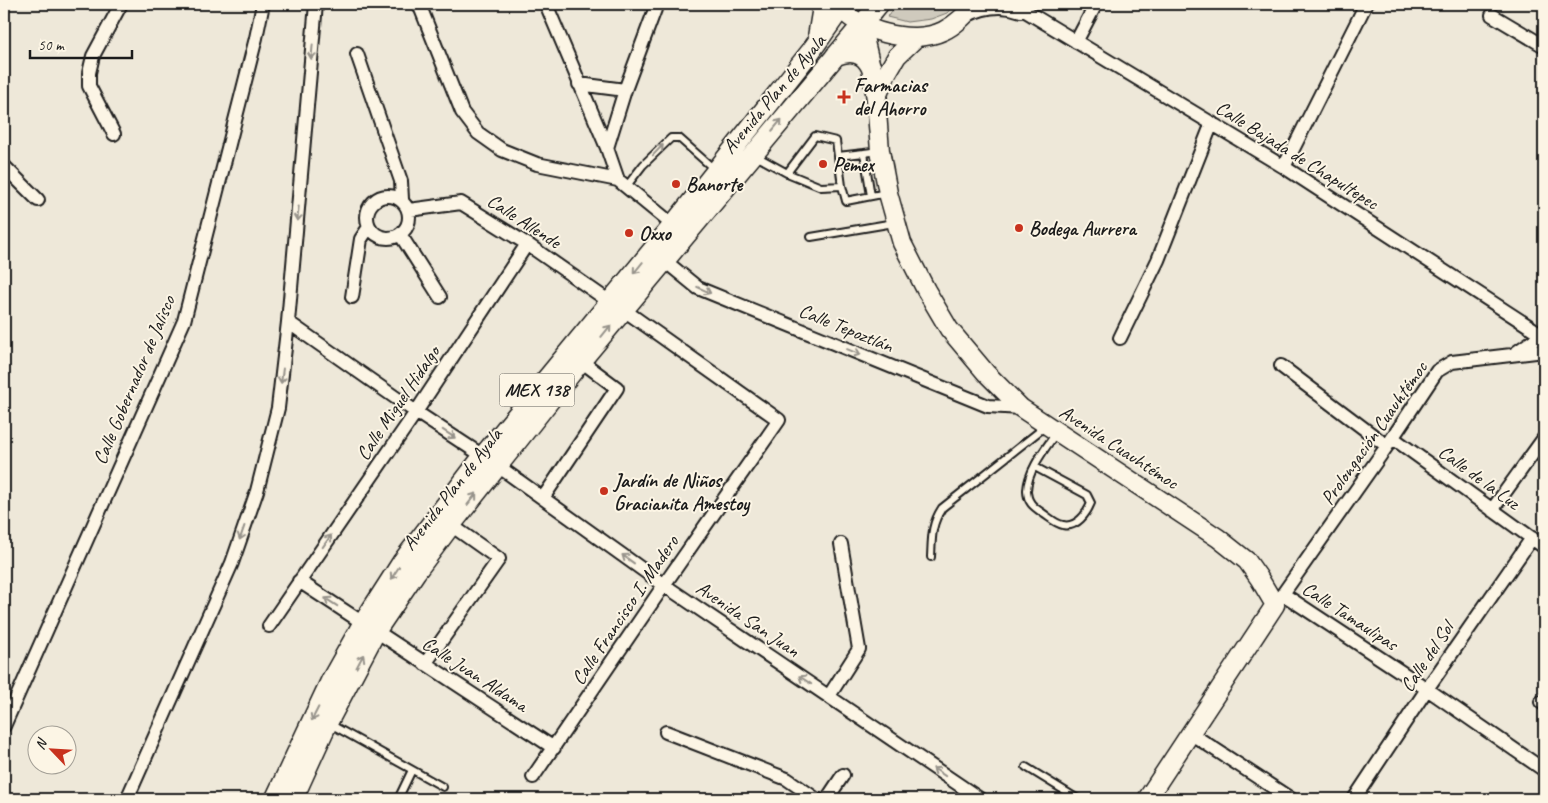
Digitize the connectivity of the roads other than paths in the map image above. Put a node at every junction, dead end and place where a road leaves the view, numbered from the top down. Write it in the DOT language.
graph roads {
  1 [pos="121,4"];
  2 [pos="263,4"];
  3 [pos="316,4"];
  4 [pos="418,4"];
  5 [pos="546,4"];
  6 [pos="657,4"];
  7 [pos="879,4"];
  8 [pos="975,4"];
  9 [pos="1014,4"];
  10 [pos="1096,4"];
  11 [pos="1366,4"];
  12 [pos="836,5"];
  13 [pos="1028,13"];
  14 [pos="1492,15"];
  15 [pos="963,17"];
  16 [pos="861,25"];
  17 [pos="917,36"];
  18 [pos="1076,42"];
  19 [pos="1544,46"];
  20 [pos="357,54"];
  21 [pos="835,56"];
  22 [pos="871,67"];
  23 [pos="579,84"];
  24 [pos="625,90"];
  25 [pos="876,99"];
  26 [pos="1212,123"];
  27 [pos="114,134"];
  28 [pos="607,148"];
  29 [pos="872,152"];
  30 [pos="753,154"];
  31 [pos="838,156"];
  32 [pos="4,166"];
  33 [pos="1284,167"];
  34 [pos="716,171"];
  35 [pos="788,173"];
  36 [pos="622,184"];
  37 [pos="842,186"];
  38 [pos="880,194"];
  39 [pos="38,200"];
  40 [pos="405,205"];
  41 [pos="897,222"];
  42 [pos="673,225"];
  43 [pos="369,227"];
  44 [pos="400,234"];
  45 [pos="811,237"];
  46 [pos="527,244"];
  47 [pos="665,261"];
  48 [pos="352,297"];
  49 [pos="440,297"];
  50 [pos="617,306"];
  51 [pos="288,322"];
  52 [pos="1543,334"];
  53 [pos="1120,338"];
  54 [pos="1544,351"];
  55 [pos="1512,355"];
  56 [pos="581,361"];
  57 [pos="1281,366"];
  58 [pos="1021,408"];
  59 [pos="416,412"];
  60 [pos="779,420"];
  61 [pos="1052,428"];
  62 [pos="1544,438"];
  63 [pos="1390,442"];
  64 [pos="490,460"];
  65 [pos="1035,467"];
  66 [pos="543,498"];
  67 [pos="1492,510"];
  68 [pos="451,525"];
  69 [pos="1532,538"];
  70 [pos="841,544"];
  71 [pos="1544,547"];
  72 [pos="931,556"];
  73 [pos="299,581"];
  74 [pos="664,585"];
  75 [pos="1279,600"];
  76 [pos="269,626"];
  77 [pos="369,627"];
  78 [pos="425,664"];
  79 [pos="1427,689"];
  80 [pos="829,696"];
  81 [pos="328,722"];
  82 [pos="4,726"];
  83 [pos="666,732"];
  84 [pos="1190,733"];
  85 [pos="554,748"];
  86 [pos="1026,767"];
  87 [pos="412,770"];
  88 [pos="1544,770"];
  89 [pos="843,776"];
  90 [pos="533,777"];
  91 [pos="443,787"];
  92 [pos="126,799"];
  93 [pos="275,799"];
  94 [pos="293,799"];
  95 [pos="398,799"];
  96 [pos="816,799"];
  97 [pos="827,799"];
  98 [pos="980,799"];
  99 [pos="1078,799"];
  100 [pos="1147,799"];
  101 [pos="1291,799"];
  102 [pos="1354,799"];
  1 -- 27 [label="street"];
  2 -- 82 [label="street, Calle Gobernador de Jalisco"];
  3 -- 51 [label="street, one-way"];
  4 -- 36 [label="street"];
  5 -- 23 [label="street"];
  6 -- 24 [label="street"];
  7 -- 16 [label="main road, Avenida Plan de Ayala / MEX 138"];
  8 -- 15 [label="main road"];
  9 -- 13 [label="street, Calle Bajada de Chapultepec"];
  10 -- 18 [label="street"];
  11 -- 33 [label="street"];
  12 -- 16 [label="main road"];
  12 -- 34 [label="main road, Avenida Plan de Ayala / MEX 138"];
  13 -- 15 [label="street, Calle Bajada de Chapultepec"];
  13 -- 18 [label="street, Calle Bajada de Chapultepec"];
  14 -- 19 [label="street"];
  15 -- 17 [label="main road"];
  16 -- 17 [label="main road"];
  16 -- 21 [label="main road, Avenida Plan de Ayala / MEX 138"];
  16 -- 22 [label="main road, Avenida Cuauhtémoc"];
  17 -- 25 [label="main road, Avenida Cuauhtémoc"];
  18 -- 26 [label="street, Calle Bajada de Chapultepec"];
  20 -- 40 [label="street"];
  21 -- 22 [label="main road"];
  30 -- 21 [label="main road, Avenida Plan de Ayala / MEX 138, one-way"];
  22 -- 25 [label="main road, Avenida Cuauhtémoc"];
  23 -- 24 [label="street"];
  23 -- 28 [label="street"];
  24 -- 28 [label="street"];
  25 -- 29 [label="main road, Avenida Cuauhtémoc"];
  26 -- 33 [label="street, Calle Bajada de Chapultepec"];
  26 -- 53 [label="street"];
  28 -- 36 [label="street"];
  29 -- 31 [label="lane"];
  29 -- 38 [label="main road, Avenida Cuauhtémoc"];
  30 -- 35 [label="lane"];
  30 -- 47 [label="main road, Avenida Plan de Ayala / MEX 138"];
  31 -- 35 [label="lane"];
  31 -- 37 [label="lane"];
  32 -- 39 [label="street"];
  33 -- 52 [label="street, Calle Bajada de Chapultepec"];
  36 -- 34 [label="lane, one-way"];
  34 -- 42 [label="main road, Avenida Plan de Ayala / MEX 138"];
  35 -- 37 [label="lane"];
  36 -- 42 [label="street"];
  37 -- 38 [label="lane"];
  38 -- 41 [label="main road, Avenida Cuauhtémoc"];
  40 -- 43 [label="street"];
  40 -- 44 [label="street"];
  40 -- 46 [label="street, Calle Allende"];
  41 -- 45 [label="lane"];
  41 -- 58 [label="main road, Avenida Cuauhtémoc"];
  42 -- 50 [label="main road, Avenida Plan de Ayala / MEX 138, one-way"];
  43 -- 44 [label="street"];
  43 -- 48 [label="street"];
  44 -- 49 [label="street"];
  46 -- 50 [label="street, Calle Allende"];
  46 -- 59 [label="street, Calle Miguel Hidalgo"];
  47 -- 50 [label="main road, Avenida Plan de Ayala / MEX 138"];
  47 -- 58 [label="street, Calle Tepoztlán, one-way"];
  56 -- 50 [label="main road, Avenida Plan de Ayala / MEX 138, one-way"];
  50 -- 60 [label="street, Calle Allende"];
  50 -- 64 [label="main road, Avenida Plan de Ayala / MEX 138"];
  51 -- 59 [label="street, Avenida San Juan"];
  51 -- 92 [label="street, one-way"];
  52 -- 55 [label="street, Calle Bajada de Chapultepec"];
  54 -- 55 [label="street, Prolongación Cuauhtémoc"];
  55 -- 63 [label="street, Prolongación Cuauhtémoc"];
  56 -- 64 [label="main road, Avenida Plan de Ayala / MEX 138"];
  56 -- 66 [label="street"];
  57 -- 63 [label="street, Calle de la Luz"];
  58 -- 61 [label="main road, Avenida Cuauhtémoc"];
  59 -- 64 [label="street, Avenida San Juan, one-way"];
  73 -- 59 [label="street, Calle Miguel Hidalgo, one-way"];
  60 -- 74 [label="street, Calle Francisco I. Madero"];
  61 -- 65 [label="lane"];
  61 -- 72 [label="lane"];
  61 -- 75 [label="main road, Avenida Cuauhtémoc"];
  62 -- 67 [label="street"];
  63 -- 67 [label="street, Calle de la Luz"];
  63 -- 75 [label="street, Prolongación Cuauhtémoc"];
  64 -- 66 [label="street, Avenida San Juan"];
  68 -- 64 [label="main road, Avenida Plan de Ayala / MEX 138, one-way"];
  64 -- 77 [label="main road, Avenida Plan de Ayala / MEX 138, one-way"];
  65 -- 65 [label="lane"];
  74 -- 66 [label="street, Avenida San Juan, one-way"];
  67 -- 69 [label="street, Calle de la Luz"];
  68 -- 77 [label="main road, Avenida Plan de Ayala / MEX 138"];
  68 -- 78 [label="street"];
  69 -- 71 [label="street, Calle de la Luz"];
  69 -- 79 [label="street, Calle del Sol"];
  70 -- 80 [label="street"];
  73 -- 76 [label="street, Calle Miguel Hidalgo"];
  77 -- 73 [label="street, Calle Juan Aldama, one-way"];
  80 -- 74 [label="street, Avenida San Juan, one-way"];
  74 -- 85 [label="street, Calle Francisco I. Madero"];
  75 -- 79 [label="street, Calle Tamaulipas"];
  75 -- 84 [label="main road"];
  77 -- 78 [label="street, Calle Juan Aldama"];
  81 -- 77 [label="main road, Avenida Plan de Ayala / MEX 138, one-way"];
  77 -- 93 [label="main road, Avenida Plan de Ayala / MEX 138, one-way"];
  78 -- 85 [label="street, Calle Juan Aldama"];
  79 -- 88 [label="street, Calle Tamaulipas"];
  79 -- 102 [label="street, Calle del Sol"];
  98 -- 80 [label="street, Avenida San Juan, one-way"];
  81 -- 87 [label="lane"];
  81 -- 94 [label="main road, Avenida Plan de Ayala / MEX 138"];
  83 -- 96 [label="street"];
  84 -- 100 [label="main road"];
  84 -- 101 [label="street"];
  85 -- 90 [label="street, Calle Francisco I. Madero"];
  86 -- 99 [label="lane"];
  87 -- 91 [label="lane"];
  87 -- 95 [label="lane"];
  89 -- 97 [label="street"];
}
